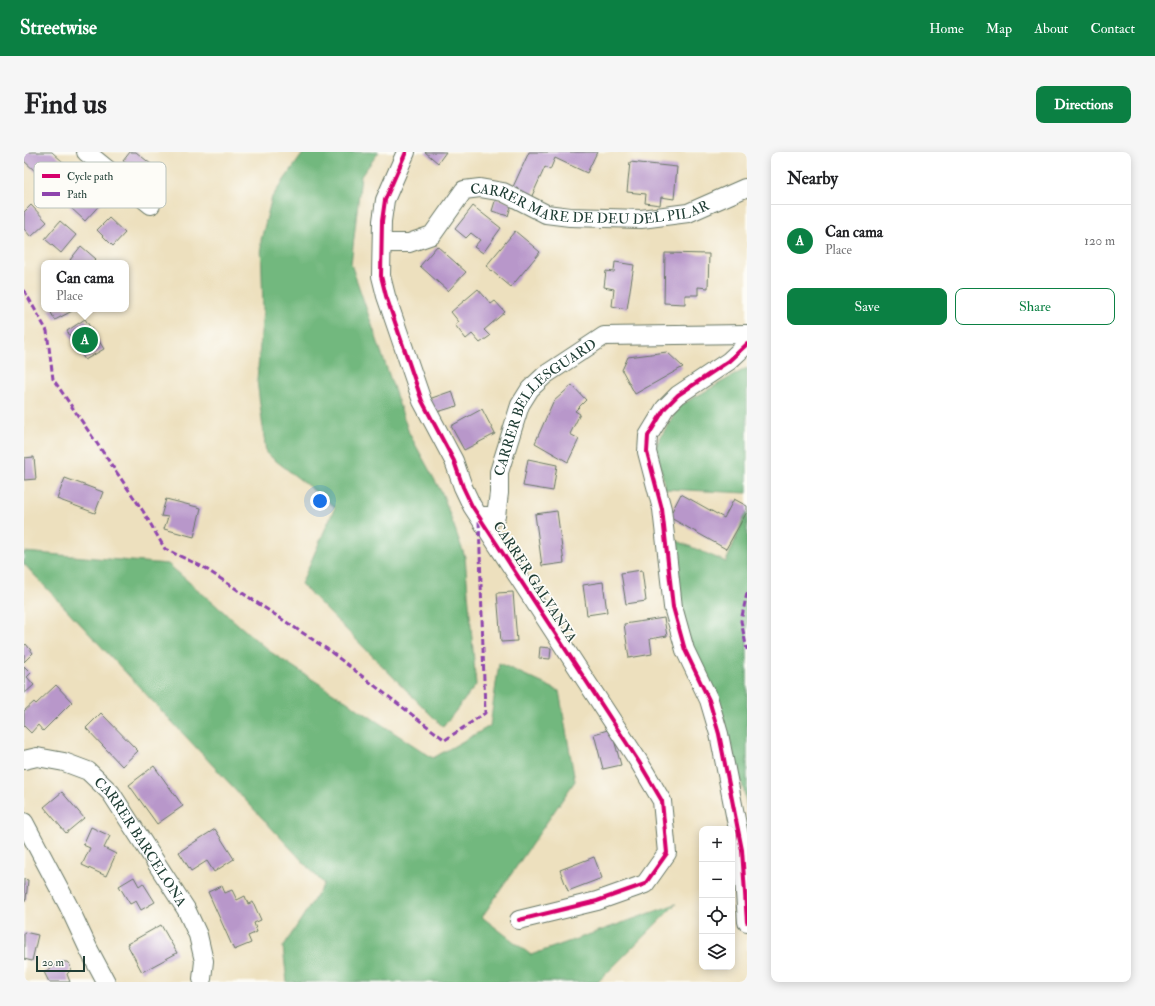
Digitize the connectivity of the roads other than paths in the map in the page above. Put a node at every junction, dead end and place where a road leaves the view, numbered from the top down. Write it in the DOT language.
graph roads {
  1 [pos="406,152"];
  2 [pos="96,155"];
  3 [pos="104,162"];
  4 [pos="745,188"];
  5 [pos="383,243"];
  6 [pos="747,334"];
  7 [pos="747,344"];
  8 [pos="479,516"];
  9 [pos="24,760"];
  10 [pos="24,822"];
  11 [pos="519,920"];
  12 [pos="747,922"];
  13 [pos="202,979"];
  14 [pos="106,982"];
  1 -- 5 [label="street, CARRER GALVANYA"];
  2 -- 3 [label="street"];
  4 -- 5 [label="street, CARRER MARE DE DEU DEL PILAR"];
  5 -- 8 [label="street, CARRER GALVANYA"];
  6 -- 8 [label="street, CARRER BELLESGUARD"];
  7 -- 12 [label="street"];
  8 -- 11 [label="street, CARRER GALVANYA"];
  9 -- 13 [label="street, CARRER BARCELONA"];
  10 -- 14 [label="street"];
}
